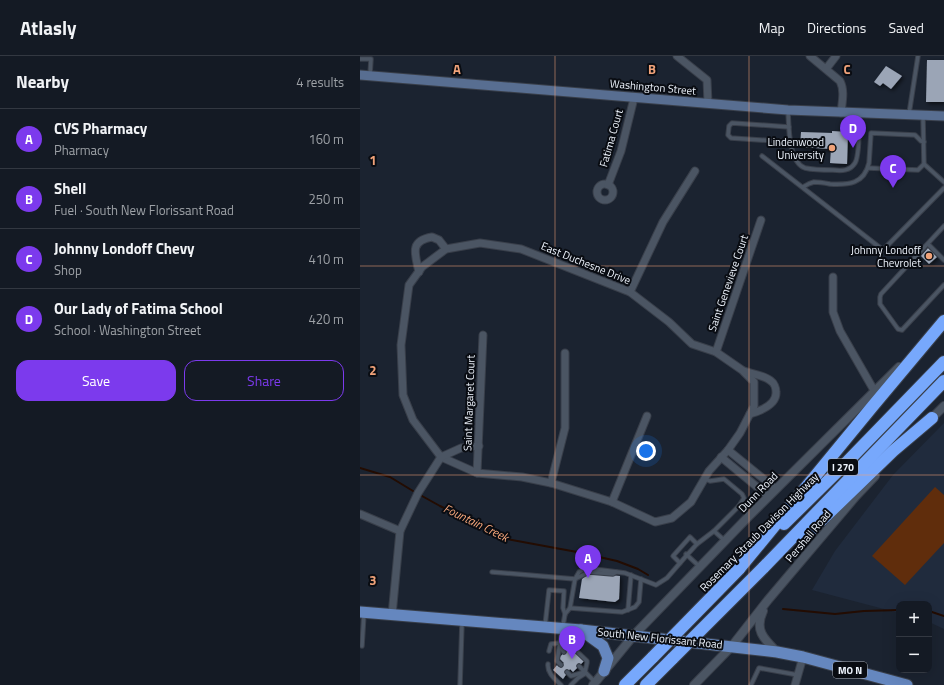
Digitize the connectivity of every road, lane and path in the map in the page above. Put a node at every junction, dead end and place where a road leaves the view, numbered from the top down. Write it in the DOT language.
graph roads {
  1 [pos="677,56"];
  2 [pos="810,56"];
  3 [pos="836,56"];
  4 [pos="918,56"];
  5 [pos="372,58"];
  6 [pos="360,59"];
  7 [pos="826,69"];
  8 [pos="360,75"];
  9 [pos="370,76"];
  10 [pos="634,98"];
  11 [pos="708,103"];
  12 [pos="788,110"];
  13 [pos="840,113"];
  14 [pos="859,113"];
  15 [pos="909,115"];
  16 [pos="923,116"];
  17 [pos="944,116"];
  18 [pos="789,127"];
  19 [pos="791,142"];
  20 [pos="924,142"];
  21 [pos="762,156"];
  22 [pos="924,164"];
  23 [pos="868,168"];
  24 [pos="695,171"];
  25 [pos="944,182"];
  26 [pos="608,185"];
  27 [pos="803,188"];
  28 [pos="944,188"];
  29 [pos="761,220"];
  30 [pos="944,226"];
  31 [pos="928,244"];
  32 [pos="446,248"];
  33 [pos="944,260"];
  34 [pos="419,272"];
  35 [pos="833,277"];
  36 [pos="944,286"];
  37 [pos="630,292"];
  38 [pos="944,321"];
  39 [pos="483,335"];
  40 [pos="716,352"];
  41 [pos="564,354"];
  42 [pos="944,362"];
  43 [pos="742,370"];
  44 [pos="944,381"];
  45 [pos="875,392"];
  46 [pos="944,406"];
  47 [pos="750,414"];
  48 [pos="647,416"];
  49 [pos="932,418"];
  50 [pos="478,446"];
  51 [pos="728,450"];
  52 [pos="441,457"];
  53 [pos="722,457"];
  54 [pos="477,473"];
  55 [pos="704,479"];
  56 [pos="551,483"];
  57 [pos="776,488"];
  58 [pos="768,496"];
  59 [pos="612,502"];
  60 [pos="739,506"];
  61 [pos="360,514"];
  62 [pos="749,516"];
  63 [pos="400,531"];
  64 [pos="714,531"];
  65 [pos="725,541"];
  66 [pos="697,544"];
  67 [pos="686,554"];
  68 [pos="680,563"];
  69 [pos="700,567"];
  70 [pos="763,568"];
  71 [pos="739,569"];
  72 [pos="492,572"];
  73 [pos="631,575"];
  74 [pos="575,579"];
  75 [pos="641,579"];
  76 [pos="768,600"];
  77 [pos="570,608"];
  78 [pos="628,610"];
  79 [pos="362,612"];
  80 [pos="565,614"];
  81 [pos="392,615"];
  82 [pos="462,620"];
  83 [pos="544,628"];
  84 [pos="563,629"];
  85 [pos="581,630"];
  86 [pos="634,635"];
  87 [pos="560,645"];
  88 [pos="362,646"];
  89 [pos="732,646"];
  90 [pos="549,651"];
  91 [pos="564,652"];
  92 [pos="777,652"];
  93 [pos="802,657"];
  94 [pos="548,664"];
  95 [pos="561,665"];
  96 [pos="579,666"];
  97 [pos="604,671"];
  98 [pos="567,672"];
  99 [pos="585,673"];
  100 [pos="798,675"];
  101 [pos="594,684"];
  102 [pos="460,685"];
  103 [pos="561,685"];
  104 [pos="571,685"];
  105 [pos="625,685"];
  106 [pos="646,685"];
  107 [pos="694,685"];
  108 [pos="751,685"];
  109 [pos="795,685"];
  110 [pos="907,685"];
  1 -- 11 [label="street"];
  2 -- 7 [label="street"];
  3 -- 7 [label="street"];
  4 -- 15 [label="lane"];
  5 -- 6 [label="lane"];
  5 -- 9 [label="lane"];
  7 -- 13 [label="street"];
  8 -- 9 [label="main road, Washington Street"];
  9 -- 10 [label="main road, Washington Street"];
  10 -- 11 [label="main road, Washington Street"];
  10 -- 26 [label="street, Fatima Court"];
  11 -- 12 [label="main road, Washington Street"];
  12 -- 13 [label="main road, Washington Street"];
  12 -- 18 [label="lane"];
  13 -- 14 [label="main road, Washington Street"];
  14 -- 15 [label="main road, Washington Street"];
  14 -- 19 [label="lane"];
  15 -- 16 [label="main road, Washington Street"];
  16 -- 17 [label="main road, Washington Street"];
  16 -- 20 [label="lane"];
  18 -- 19 [label="lane"];
  18 -- 19 [label="lane"];
  20 -- 22 [label="lane"];
  20 -- 23 [label="lane"];
  21 -- 27 [label="lane"];
  22 -- 23 [label="lane"];
  22 -- 25 [label="lane"];
  23 -- 27 [label="lane"];
  24 -- 37 [label="street"];
  27 -- 28 [label="lane"];
  29 -- 40 [label="street, Saint Genevieve Court"];
  30 -- 31 [label="lane"];
  31 -- 33 [label="lane"];
  31 -- 36 [label="lane"];
  32 -- 34 [label="street"];
  32 -- 34 [label="street"];
  32 -- 37 [label="street, East Duchesne Drive"];
  34 -- 52 [label="street"];
  35 -- 45 [label="street"];
  37 -- 40 [label="street, East Duchesne Drive"];
  38 -- 45 [label="street, Dunn Road"];
  38 -- 71 [label="highway"];
  39 -- 50 [label="street, Saint Margaret Court"];
  40 -- 43 [label="street, East Duchesne Drive"];
  41 -- 56 [label="street"];
  42 -- 71 [label="highway, Rosemary Straub Davison Highway / I 270"];
  43 -- 47 [label="street"];
  43 -- 47 [label="street"];
  44 -- 70 [label="highway, I 270"];
  45 -- 57 [label="street, Dunn Road"];
  46 -- 49 [label="street, Pershall Road"];
  47 -- 51 [label="street"];
  48 -- 59 [label="street"];
  49 -- 70 [label="highway"];
  49 -- 76 [label="street, Pershall Road"];
  50 -- 52 [label="street"];
  50 -- 54 [label="street, Saint Margaret Court"];
  51 -- 53 [label="street"];
  51 -- 57 [label="street"];
  52 -- 54 [label="street"];
  52 -- 63 [label="street"];
  53 -- 55 [label="street"];
  53 -- 58 [label="street"];
  54 -- 56 [label="street"];
  55 -- 59 [label="street"];
  55 -- 60 [label="lane"];
  56 -- 59 [label="street"];
  57 -- 58 [label="street, Dunn Road"];
  58 -- 62 [label="street, Dunn Road"];
  60 -- 62 [label="lane"];
  60 -- 64 [label="lane"];
  61 -- 63 [label="street"];
  62 -- 65 [label="street, Dunn Road"];
  63 -- 81 [label="street"];
  64 -- 65 [label="lane"];
  64 -- 66 [label="lane"];
  65 -- 69 [label="street, Dunn Road"];
  66 -- 67 [label="lane"];
  66 -- 68 [label="lane"];
  67 -- 68 [label="lane"];
  67 -- 69 [label="lane"];
  68 -- 75 [label="lane"];
  69 -- 86 [label="street, Dunn Road"];
  70 -- 106 [label="highway, I 270, bridge"];
  71 -- 105 [label="highway, Rosemary Straub Davison Highway / I 270, bridge"];
  72 -- 74 [label="lane"];
  73 -- 74 [label="lane"];
  73 -- 75 [label="lane"];
  73 -- 78 [label="lane"];
  74 -- 77 [label="lane"];
  75 -- 78 [label="lane"];
  76 -- 89 [label="street, Pershall Road"];
  76 -- 92 [label="street"];
  77 -- 78 [label="lane"];
  77 -- 80 [label="lane"];
  79 -- 81 [label="main road, South New Florissant Road"];
  79 -- 88 [label="lane"];
  80 -- 83 [label="lane"];
  80 -- 84 [label="lane"];
  81 -- 82 [label="main road, South New Florissant Road"];
  82 -- 83 [label="main road, South New Florissant Road"];
  82 -- 102 [label="lane"];
  83 -- 84 [label="main road, South New Florissant Road"];
  84 -- 85 [label="main road, South New Florissant Road"];
  84 -- 87 [label="lane"];
  85 -- 86 [label="main road, South New Florissant Road"];
  85 -- 97 [label="main road"];
  86 -- 89 [label="main road, South New Florissant Road / MO N"];
  86 -- 97 [label="street, Dunn Road"];
  87 -- 90 [label="lane"];
  87 -- 91 [label="lane"];
  87 -- 95 [label="lane"];
  87 -- 99 [label="lane"];
  89 -- 92 [label="main road, South New Florissant Road / MO N"];
  89 -- 107 [label="street, Pershall Road"];
  92 -- 93 [label="main road, South New Florissant Road / MO N"];
  93 -- 100 [label="street"];
  93 -- 110 [label="main road, South New Florissant Road / MO N"];
  94 -- 103 [label="lane"];
  96 -- 99 [label="lane"];
  97 -- 101 [label="street, Dunn Road"];
  98 -- 99 [label="lane"];
  99 -- 101 [label="lane"];
  99 -- 104 [label="lane"];
  100 -- 108 [label="lane"];
  100 -- 109 [label="street"];
}
